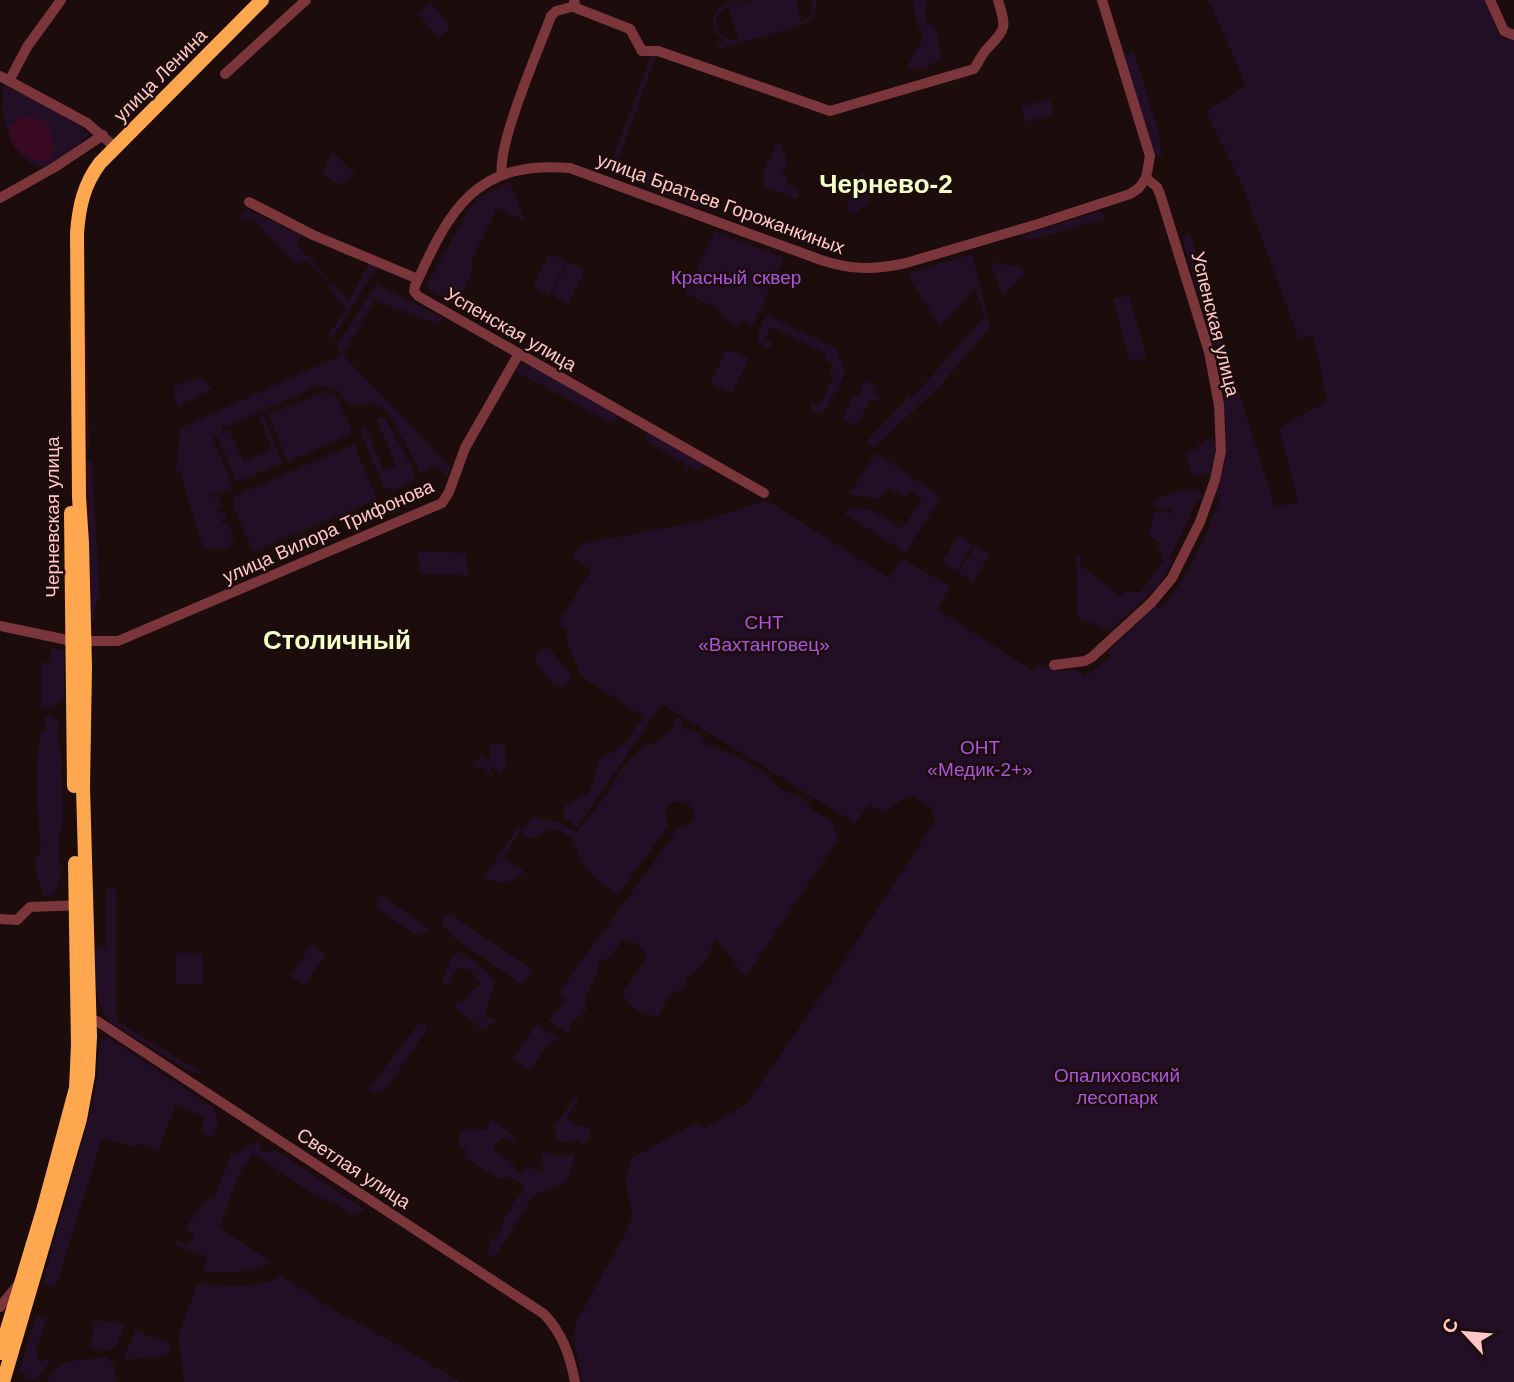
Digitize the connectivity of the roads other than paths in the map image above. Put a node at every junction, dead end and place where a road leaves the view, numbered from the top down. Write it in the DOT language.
graph roads {
  1 [pos="61,0"];
  2 [pos="249,0"];
  3 [pos="262,0"];
  4 [pos="306,0"];
  5 [pos="998,0"];
  6 [pos="1102,0"];
  7 [pos="1490,0"];
  8 [pos="574,3"];
  9 [pos="1514,35"];
  10 [pos="225,74"];
  11 [pos="4,79"];
  12 [pos="109,141"];
  13 [pos="502,174"];
  14 [pos="1146,178"];
  15 [pos="0,198"];
  16 [pos="249,202"];
  17 [pos="418,279"];
  18 [pos="518,355"];
  19 [pos="764,493"];
  20 [pos="0,626"];
  21 [pos="78,641"];
  22 [pos="1054,665"];
  23 [pos="81,905"];
  24 [pos="0,919"];
  25 [pos="83,1021"];
  26 [pos="22,1278"];
  27 [pos="0,1307"];
  28 [pos="0,1353"];
  29 [pos="3,1382"];
  30 [pos="575,1382"];
  1 -- 11 [label="street"];
  2 -- 12 [label="main road, улица Ленина"];
  3 -- 12 [label="main road, улица Ленина"];
  4 -- 10 [label="street"];
  5 -- 8 [label="street"];
  6 -- 14 [label="street"];
  7 -- 9 [label="street"];
  8 -- 13 [label="street"];
  11 -- 12 [label="street"];
  12 -- 15 [label="street"];
  12 -- 21 [label="main road, Черневская улица"];
  13 -- 14 [label="street, улица Братьев Горожанкиных"];
  13 -- 17 [label="street, улица Братьев Горожанкиных"];
  14 -- 22 [label="street, Успенская улица"];
  16 -- 17 [label="street"];
  17 -- 18 [label="street, Успенская улица"];
  18 -- 19 [label="street, Успенская улица"];
  18 -- 21 [label="street, улица Вилора Трифонова"];
  20 -- 21 [label="street, улица Вилора Трифонова"];
  21 -- 23 [label="main road, Черневская улица"];
  23 -- 24 [label="street"];
  23 -- 25 [label="main road, Черневская улица"];
  25 -- 26 [label="main road"];
  25 -- 29 [label="main road"];
  25 -- 30 [label="street, Светлая улица"];
  26 -- 27 [label="street"];
  26 -- 28 [label="main road"];
}
